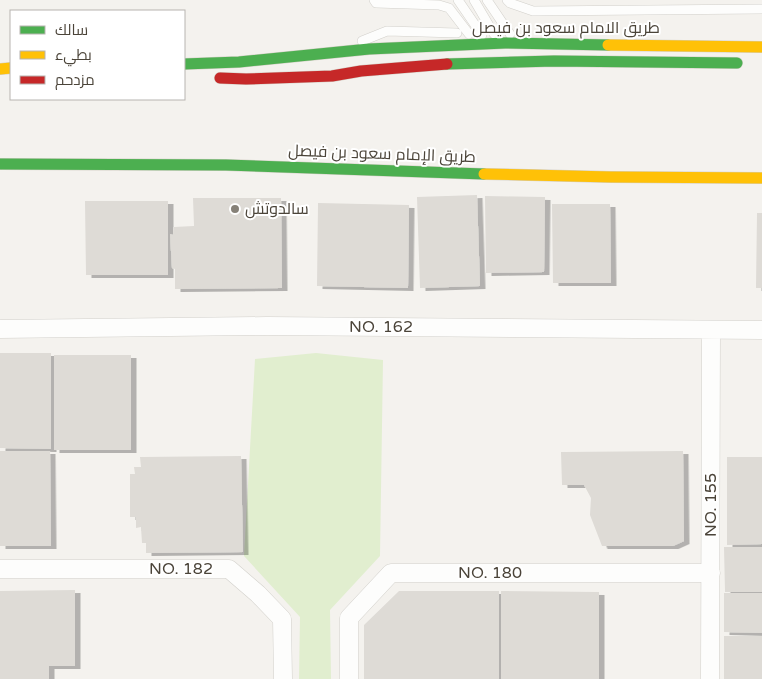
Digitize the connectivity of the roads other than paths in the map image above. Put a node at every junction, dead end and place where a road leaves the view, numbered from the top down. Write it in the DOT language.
graph roads {
  1 [pos="374,0"];
  2 [pos="458,0"];
  3 [pos="474,0"];
  4 [pos="487,0"];
  5 [pos="507,0"];
  6 [pos="762,9"];
  7 [pos="469,34"];
  8 [pos="482,34"];
  9 [pos="494,34"];
  10 [pos="510,34"];
  11 [pos="588,40"];
  12 [pos="762,47"];
  13 [pos="340,53"];
  14 [pos="753,63"];
  15 [pos="185,64"];
  16 [pos="206,78"];
  17 [pos="0,164"];
  18 [pos="762,178"];
  19 [pos="0,329"];
  20 [pos="762,330"];
  21 [pos="711,331"];
  22 [pos="0,569"];
  23 [pos="711,574"];
  24 [pos="283,679"];
  25 [pos="349,679"];
  26 [pos="710,679"];
  1 -- 7 [label="lane"];
  2 -- 8 [label="lane"];
  3 -- 9 [label="lane"];
  4 -- 10 [label="lane"];
  5 -- 6 [label="lane"];
  7 -- 8 [label="lane"];
  7 -- 13 [label="lane"];
  8 -- 9 [label="lane"];
  9 -- 10 [label="lane"];
  10 -- 11 [label="lane"];
  11 -- 12 [label="main road, طريق الامام سعود بن فيصل"];
  11 -- 13 [label="main road, طريق الامام سعود بن فيصل"];
  13 -- 15 [label="main road"];
  14 -- 16 [label="main road"];
  17 -- 18 [label="main road, طريق الإمام سعود بن فيصل"];
  19 -- 21 [label="street, NO. 162"];
  20 -- 21 [label="street, NO. 162"];
  21 -- 23 [label="street, NO. 155"];
  22 -- 24 [label="street, NO. 182"];
  23 -- 25 [label="street, NO. 180"];
  23 -- 26 [label="street, NO. 155"];
}
